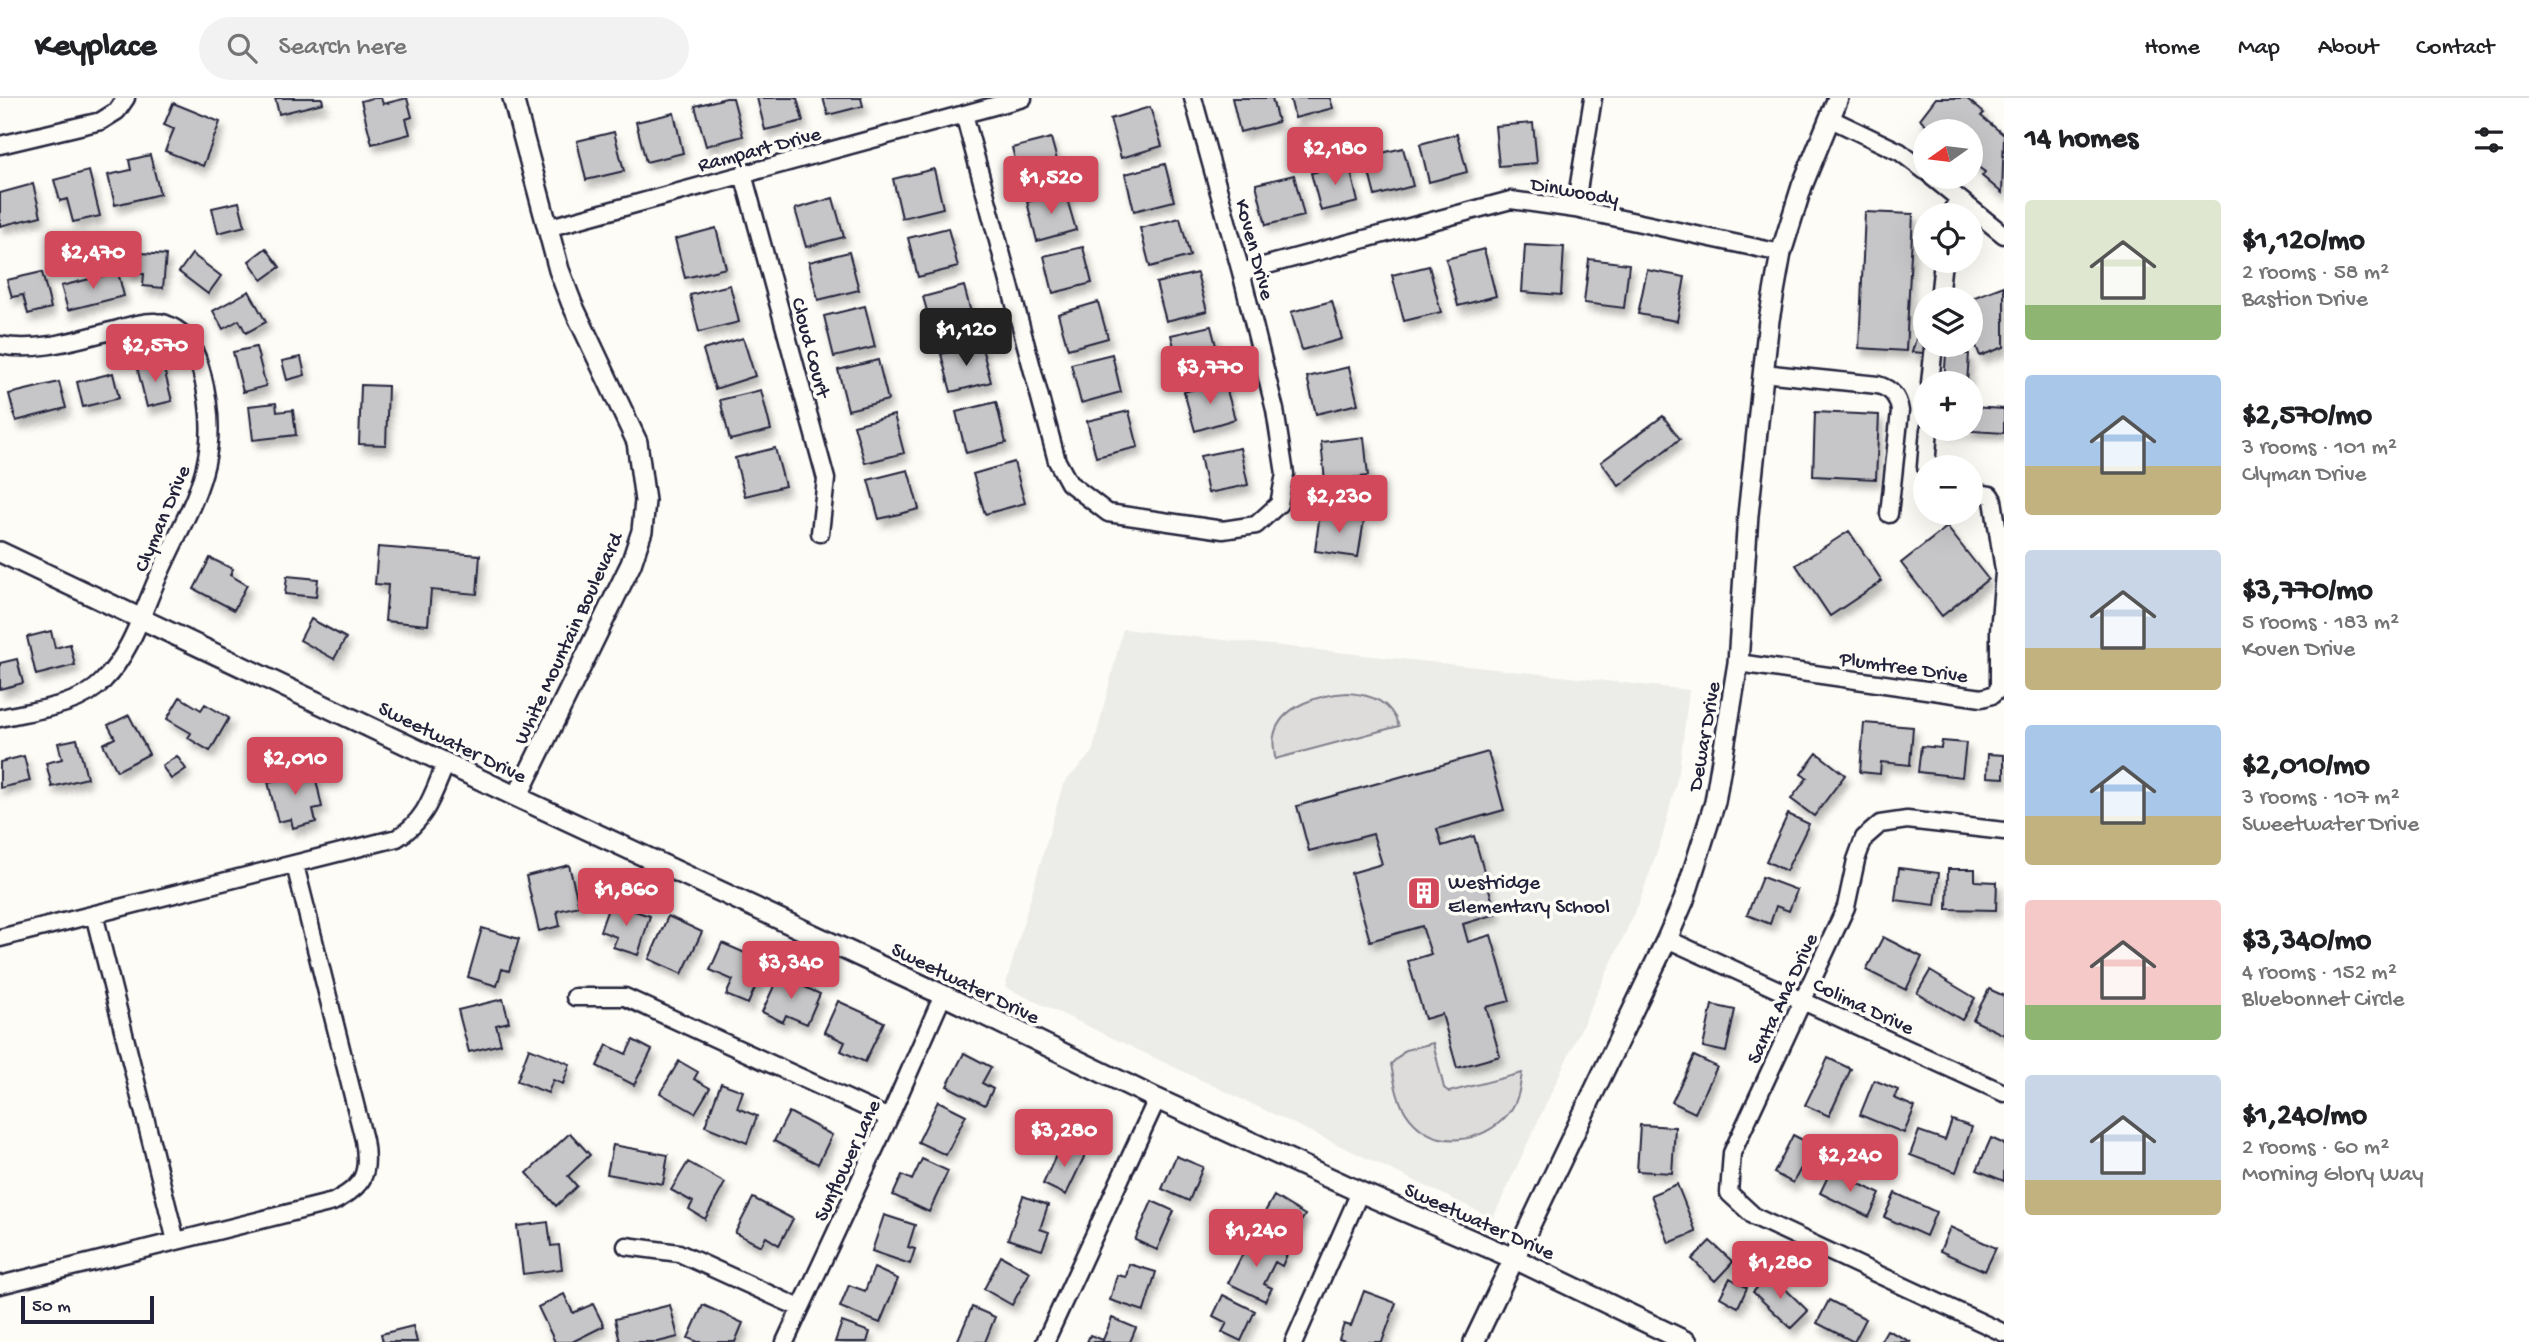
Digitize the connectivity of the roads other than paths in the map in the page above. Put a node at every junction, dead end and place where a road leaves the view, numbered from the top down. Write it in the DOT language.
graph roads {
  1 [pos="513,98"];
  2 [pos="1023,98"];
  3 [pos="1193,98"];
  4 [pos="1594,98"];
  5 [pos="1838,98"];
  6 [pos="122,104"];
  7 [pos="964,114"];
  8 [pos="1829,118"];
  9 [pos="0,145"];
  10 [pos="1913,162"];
  11 [pos="743,174"];
  12 [pos="1947,189"];
  13 [pos="1959,199"];
  14 [pos="1956,203"];
  15 [pos="1575,209"];
  16 [pos="547,228"];
  17 [pos="2004,235"];
  18 [pos="1782,253"];
  19 [pos="1241,272"];
  20 [pos="0,345"];
  21 [pos="1763,373"];
  22 [pos="1983,494"];
  23 [pos="1889,514"];
  24 [pos="820,533"];
  25 [pos="0,552"];
  26 [pos="2004,571"];
  27 [pos="142,618"];
  28 [pos="2001,631"];
  29 [pos="1738,663"];
  30 [pos="0,718"];
  31 [pos="446,763"];
  32 [pos="517,797"];
  33 [pos="2004,831"];
  34 [pos="295,864"];
  35 [pos="94,914"];
  36 [pos="0,938"];
  37 [pos="1667,939"];
  38 [pos="943,995"];
  39 [pos="575,997"];
  40 [pos="1804,1000"];
  41 [pos="2004,1093"];
  42 [pos="1157,1099"];
  43 [pos="889,1118"];
  44 [pos="1360,1192"];
  45 [pos="176,1241"];
  46 [pos="626,1246"];
  47 [pos="1513,1258"];
  48 [pos="0,1285"];
  49 [pos="800,1308"];
  50 [pos="2004,1333"];
  51 [pos="785,1342"];
  52 [pos="1045,1342"];
  53 [pos="1294,1342"];
  54 [pos="1474,1342"];
  55 [pos="1687,1342"];
  1 -- 16 [label="street, White Mountain Boulevard"];
  2 -- 7 [label="street, Rampart Drive"];
  3 -- 19 [label="street, Koven Drive"];
  4 -- 15 [label="street"];
  5 -- 8 [label="street, Dewar Drive"];
  6 -- 9 [label="street"];
  7 -- 11 [label="street, Rampart Drive"];
  7 -- 19 [label="street, Koven Drive"];
  8 -- 10 [label="street"];
  8 -- 18 [label="street, Dewar Drive"];
  11 -- 16 [label="street, Rampart Drive"];
  11 -- 24 [label="street, Cloud Court"];
  12 -- 13 [label="street"];
  13 -- 14 [label="street"];
  13 -- 17 [label="street"];
  15 -- 18 [label="street, Dinwoody"];
  15 -- 19 [label="street, Dinwoody"];
  16 -- 32 [label="street, White Mountain Boulevard"];
  18 -- 21 [label="street, Dewar Drive"];
  20 -- 27 [label="street, Clyman Drive"];
  21 -- 23 [label="street"];
  21 -- 29 [label="street, Dewar Drive"];
  22 -- 26 [label="street"];
  25 -- 27 [label="street, Sweetwater Drive"];
  26 -- 28 [label="street"];
  27 -- 30 [label="street, Clyman Drive"];
  27 -- 31 [label="street, Sweetwater Drive"];
  28 -- 29 [label="street, Plumtree Drive"];
  29 -- 37 [label="street, Dewar Drive"];
  31 -- 32 [label="street, Sweetwater Drive"];
  31 -- 34 [label="street"];
  32 -- 38 [label="street, Sweetwater Drive"];
  33 -- 40 [label="street, Santa Ana Drive"];
  34 -- 35 [label="street"];
  34 -- 45 [label="street"];
  35 -- 36 [label="street"];
  35 -- 45 [label="street"];
  37 -- 40 [label="street, Colima Drive"];
  37 -- 47 [label="street, Dewar Drive"];
  38 -- 42 [label="street, Sweetwater Drive"];
  38 -- 43 [label="street, Sunflower Lane"];
  39 -- 43 [label="street"];
  40 -- 41 [label="street, Colima Drive"];
  40 -- 50 [label="street, Santa Ana Drive"];
  42 -- 44 [label="street, Sweetwater Drive"];
  42 -- 52 [label="street"];
  43 -- 49 [label="street, Sunflower Lane"];
  44 -- 47 [label="street, Sweetwater Drive"];
  44 -- 53 [label="street"];
  45 -- 48 [label="street"];
  46 -- 49 [label="street"];
  47 -- 54 [label="street, Dewar Drive"];
  47 -- 55 [label="street, Sweetwater Drive"];
  49 -- 51 [label="street, Sunflower Lane"];
}
